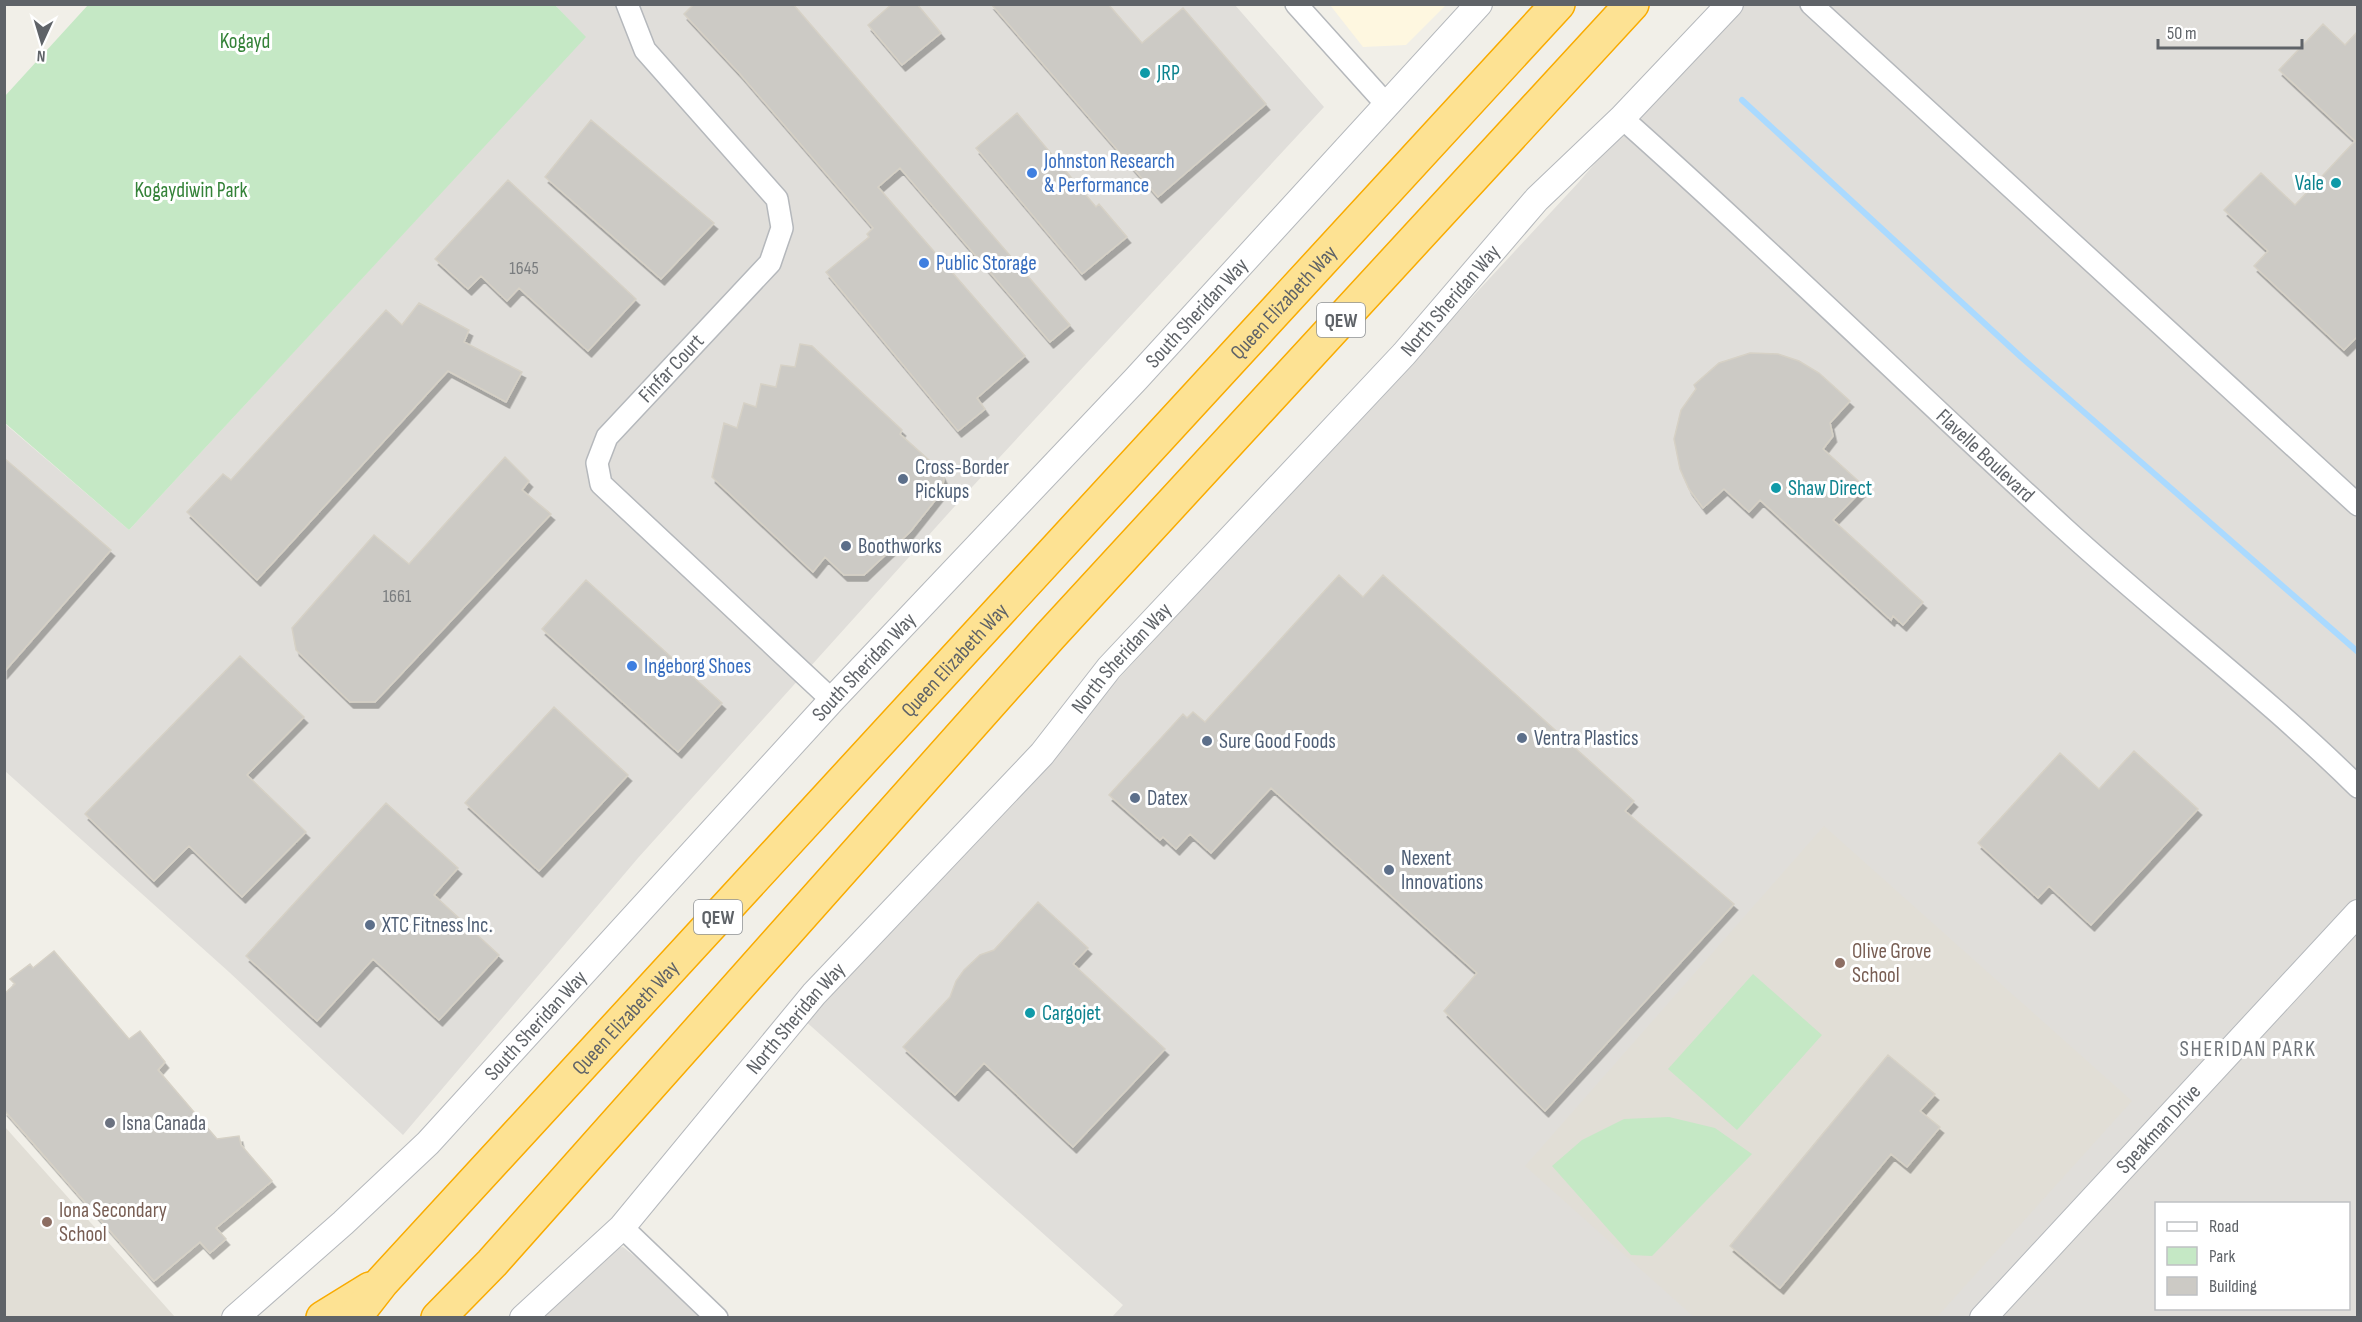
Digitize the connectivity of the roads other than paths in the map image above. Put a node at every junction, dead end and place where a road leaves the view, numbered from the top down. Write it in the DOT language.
graph roads {
  1 [pos="627,4"];
  2 [pos="1296,4"];
  3 [pos="1479,4"];
  4 [pos="1558,4"];
  5 [pos="1632,4"];
  6 [pos="1730,4"];
  7 [pos="1811,4"];
  8 [pos="1386,104"];
  9 [pos="1622,118"];
  10 [pos="2358,506"];
  11 [pos="832,700"];
  12 [pos="2358,787"];
  13 [pos="2358,913"];
  14 [pos="622,1227"];
  15 [pos="382,1282"];
  16 [pos="235,1317"];
  17 [pos="323,1317"];
  18 [pos="354,1317"];
  19 [pos="438,1317"];
  20 [pos="523,1317"];
  21 [pos="717,1317"];
  22 [pos="1983,1317"];
  1 -- 11 [label="street, Finfar Court"];
  2 -- 8 [label="street"];
  3 -- 8 [label="street, South Sheridan Way"];
  4 -- 15 [label="highway, Queen Elizabeth Way / QEW"];
  5 -- 19 [label="highway, QEW"];
  6 -- 9 [label="street, North Sheridan Way"];
  7 -- 10 [label="street"];
  8 -- 11 [label="street, South Sheridan Way"];
  9 -- 12 [label="street, Flavelle Boulevard"];
  9 -- 14 [label="street, North Sheridan Way"];
  11 -- 16 [label="street, South Sheridan Way"];
  13 -- 22 [label="street, Speakman Drive"];
  14 -- 20 [label="street, North Sheridan Way"];
  14 -- 21 [label="street"];
  15 -- 17 [label="highway"];
  15 -- 18 [label="highway, Queen Elizabeth Way / QEW"];
}
